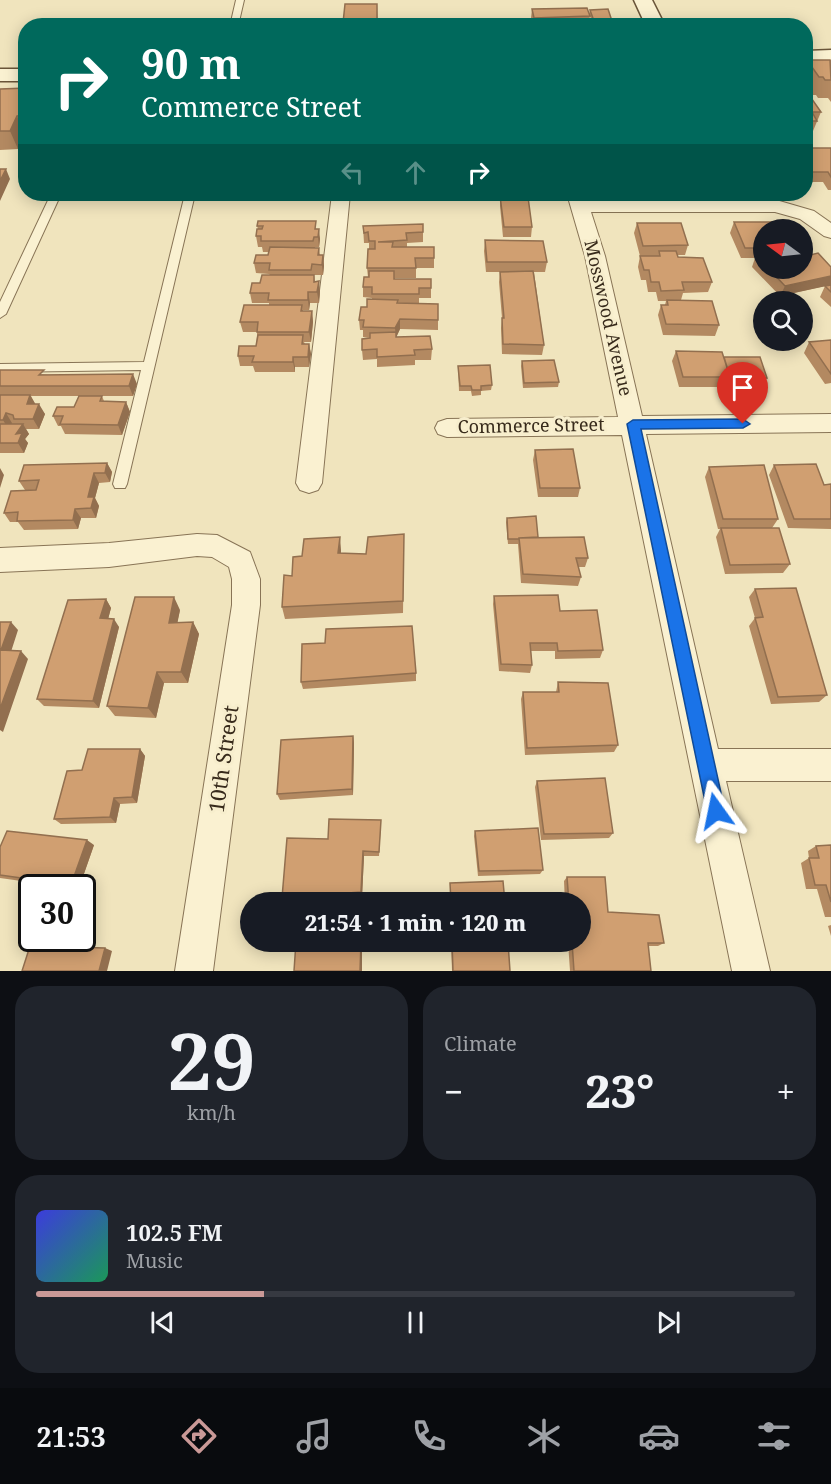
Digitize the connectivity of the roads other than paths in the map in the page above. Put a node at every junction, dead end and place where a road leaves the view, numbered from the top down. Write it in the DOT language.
graph roads {
  1 [pos="240,0"];
  2 [pos="643,0"];
  3 [pos="236,18"];
  4 [pos="652,18"];
  5 [pos="831,56"];
  6 [pos="813,57"];
  7 [pos="0,75"];
  8 [pos="18,75"];
  9 [pos="53,201"];
  10 [pos="188,201"];
  11 [pos="340,201"];
  12 [pos="579,201"];
  13 [pos="605,201"];
  14 [pos="831,232"];
  15 [pos="0,314"];
  16 [pos="148,366"];
  17 [pos="0,368"];
  18 [pos="831,423"];
  19 [pos="633,424"];
  20 [pos="447,428"];
  21 [pos="309,483"];
  22 [pos="120,484"];
  23 [pos="0,560"];
  24 [pos="707,765"];
  25 [pos="831,765"];
  26 [pos="194,971"];
  27 [pos="751,971"];
  1 -- 3 [label="lane"];
  2 -- 4 [label="street"];
  5 -- 6 [label="street"];
  7 -- 8 [label="street"];
  9 -- 15 [label="lane"];
  10 -- 16 [label="lane"];
  11 -- 21 [label="street"];
  12 -- 19 [label="street, Mosswood Avenue"];
  13 -- 14 [label="street"];
  16 -- 17 [label="lane"];
  16 -- 22 [label="lane"];
  18 -- 19 [label="street, Commerce Street"];
  19 -- 20 [label="street, Commerce Street"];
  19 -- 24 [label="street, Mosswood Avenue"];
  23 -- 26 [label="street, 10th Street"];
  24 -- 25 [label="street"];
  24 -- 27 [label="street, Mosswood Avenue"];
}
